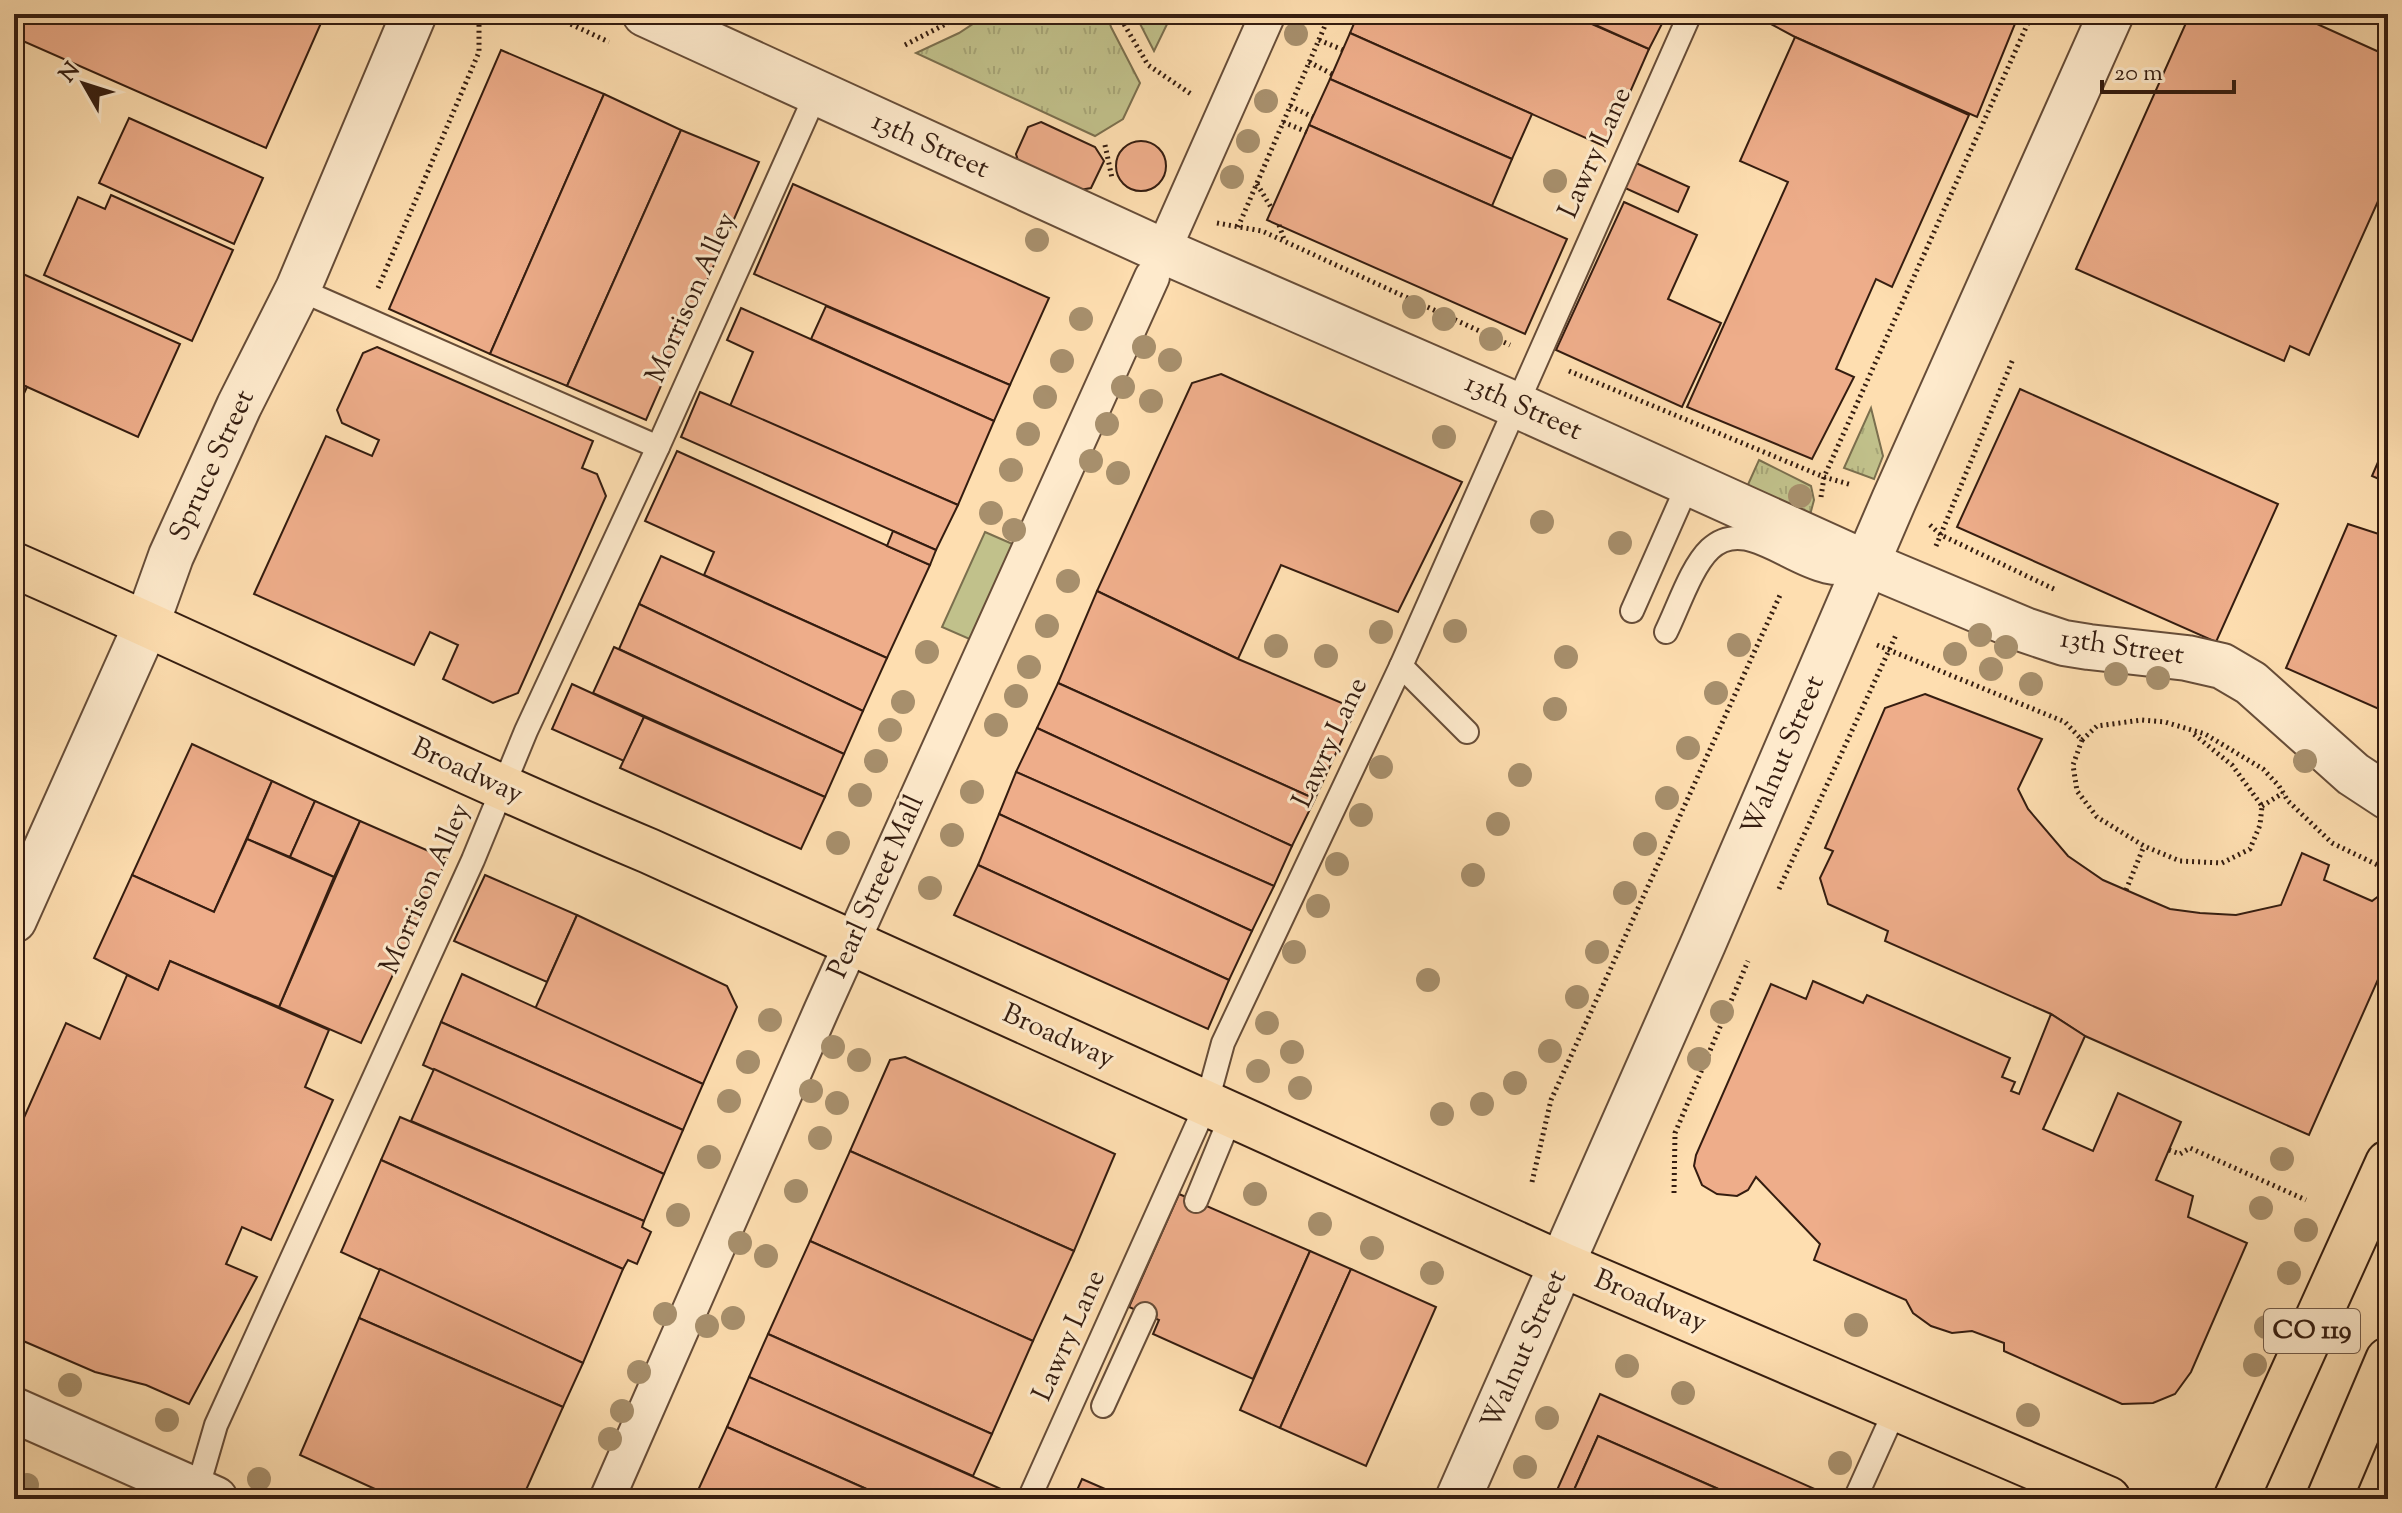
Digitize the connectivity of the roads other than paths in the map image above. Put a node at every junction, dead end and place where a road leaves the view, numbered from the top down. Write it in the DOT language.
graph roads {
  1 [pos="414,14"];
  2 [pos="645,14"];
  3 [pos="1268,14"];
  4 [pos="1690,14"];
  5 [pos="2111,14"];
  6 [pos="816,94"];
  7 [pos="1174,227"];
  8 [pos="1152,277"];
  9 [pos="298,289"];
  10 [pos="1516,405"];
  11 [pos="658,447"];
  12 [pos="1689,482"];
  13 [pos="1868,564"];
  14 [pos="14,565"];
  15 [pos="1632,611"];
  16 [pos="147,623"];
  17 [pos="1666,632"];
  18 [pos="1401,666"];
  19 [pos="1467,732"];
  20 [pos="501,789"];
  21 [pos="2388,797"];
  22 [pos="14,920"];
  23 [pos="851,943"];
  24 [pos="1219,1111"];
  25 [pos="2388,1163"];
  26 [pos="1196,1201"];
  27 [pos="1563,1265"];
  28 [pos="1145,1314"];
  29 [pos="2388,1360"];
  30 [pos="1103,1406"];
  31 [pos="1896,1408"];
  32 [pos="14,1410"];
  33 [pos="202,1497"];
  34 [pos="607,1499"];
  35 [pos="1029,1499"];
  36 [pos="1458,1499"];
  37 [pos="1855,1499"];
  38 [pos="2108,1499"];
  39 [pos="2236,1499"];
  40 [pos="2329,1499"];
  1 -- 9 [label="street, Spruce Street"];
  2 -- 6 [label="street, 13th Street"];
  3 -- 7 [label="street"];
  4 -- 10 [label="lane, Lawry Lane"];
  5 -- 13 [label="street, Walnut Street"];
  6 -- 10 [label="street, 13th Street"];
  6 -- 11 [label="lane, Morrison Alley"];
  8 -- 23 [label="street, Pearl Street Mall"];
  9 -- 11 [label="lane"];
  9 -- 16 [label="street, Spruce Street"];
  10 -- 12 [label="street, 13th Street"];
  10 -- 18 [label="lane, Lawry Lane"];
  11 -- 20 [label="lane, Morrison Alley"];
  12 -- 13 [label="street, 13th Street"];
  12 -- 15 [label="lane"];
  13 -- 17 [label="lane"];
  13 -- 21 [label="street, 13th Street"];
  13 -- 27 [label="street, Walnut Street"];
  14 -- 16 [label="main road, Broadway"];
  16 -- 20 [label="main road, Broadway"];
  16 -- 22 [label="street, Spruce Street"];
  18 -- 19 [label="lane"];
  18 -- 24 [label="lane, Lawry Lane"];
  20 -- 23 [label="main road, Broadway"];
  20 -- 33 [label="lane, Morrison Alley"];
  23 -- 24 [label="main road, Broadway"];
  23 -- 34 [label="street, Pearl Street Mall"];
  24 -- 26 [label="lane"];
  24 -- 27 [label="main road, Broadway"];
  24 -- 35 [label="lane, Lawry Lane"];
  25 -- 39 [label="main road, CO 119"];
  27 -- 31 [label="main road, Broadway"];
  27 -- 36 [label="street, Walnut Street"];
  28 -- 30 [label="lane"];
  29 -- 40 [label="main road, CO 119"];
  31 -- 37 [label="lane"];
  31 -- 38 [label="main road, Broadway"];
  32 -- 33 [label="street"];
}
